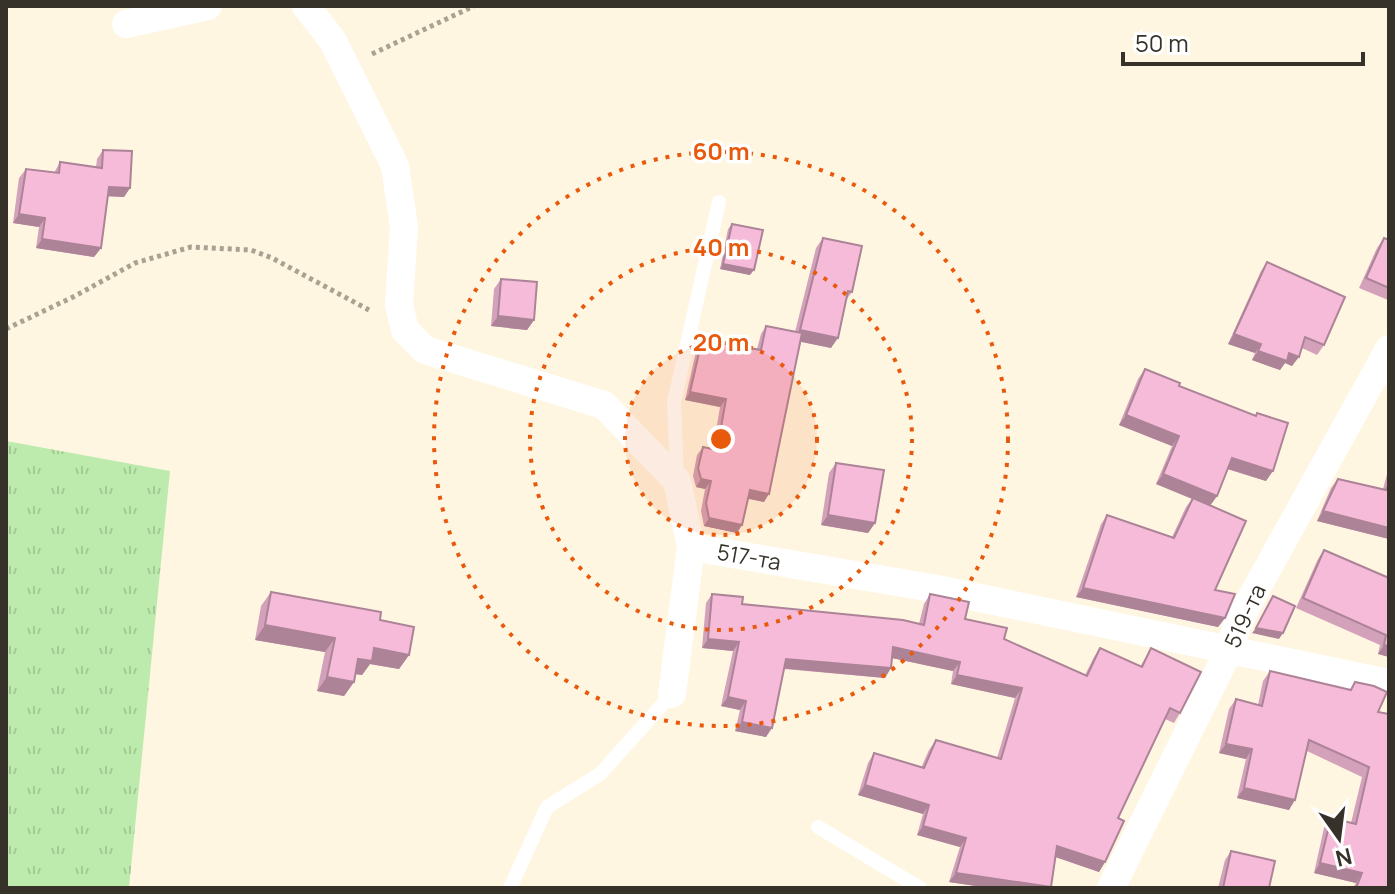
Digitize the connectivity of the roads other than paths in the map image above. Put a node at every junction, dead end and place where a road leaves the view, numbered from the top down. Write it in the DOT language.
graph roads {
  1 [pos="208,6"];
  2 [pos="306,6"];
  3 [pos="126,24"];
  4 [pos="719,202"];
  5 [pos="1389,349"];
  6 [pos="677,481"];
  7 [pos="691,547"];
  8 [pos="1228,652"];
  9 [pos="1389,683"];
  10 [pos="672,694"];
  11 [pos="818,827"];
  12 [pos="510,888"];
  13 [pos="920,888"];
  14 [pos="1111,888"];
  1 -- 3 [label="street"];
  2 -- 6 [label="street"];
  4 -- 6 [label="lane"];
  5 -- 8 [label="street, 519-та"];
  6 -- 7 [label="street, 517-та"];
  7 -- 8 [label="street, 517-та"];
  7 -- 10 [label="street"];
  8 -- 9 [label="street, 517-та"];
  8 -- 14 [label="street, 519-та"];
  10 -- 12 [label="lane"];
  11 -- 13 [label="lane"];
}
